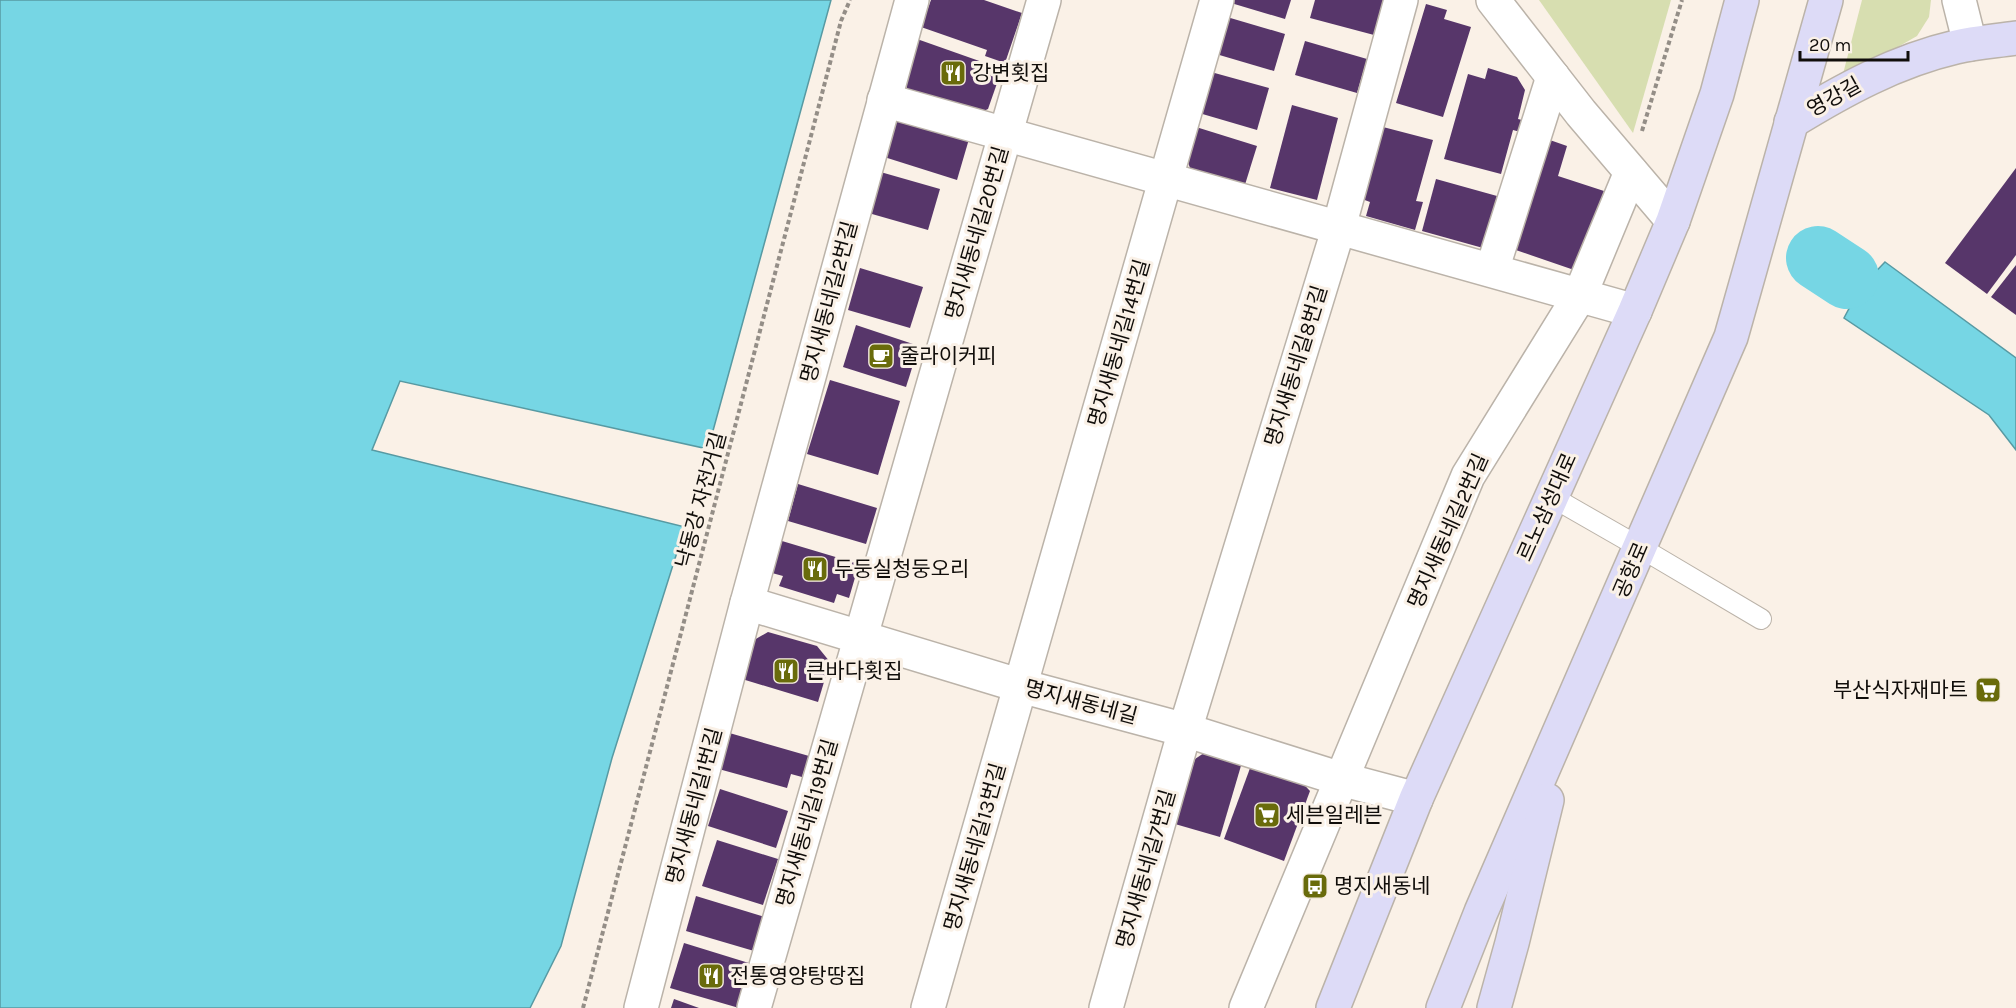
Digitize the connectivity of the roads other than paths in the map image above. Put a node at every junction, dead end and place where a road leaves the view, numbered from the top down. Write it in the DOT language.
graph roads {
  1 [pos="912,0"];
  2 [pos="1044,0"];
  3 [pos="1217,0"];
  4 [pos="1401,0"];
  5 [pos="1493,0"];
  6 [pos="1742,0"];
  7 [pos="1826,0"];
  8 [pos="1959,0"];
  9 [pos="2016,38"];
  10 [pos="1970,44"];
  11 [pos="1553,77"];
  12 [pos="884,100"];
  13 [pos="1791,122"];
  14 [pos="1005,135"];
  15 [pos="1631,172"];
  16 [pos="1166,179"];
  17 [pos="1673,221"];
  18 [pos="1339,226"];
  19 [pos="1492,270"];
  20 [pos="1580,295"];
  21 [pos="1635,311"];
  22 [pos="1552,497"];
  23 [pos="1641,548"];
  24 [pos="747,603"];
  25 [pos="1761,619"];
  26 [pos="861,638"];
  27 [pos="1021,686"];
  28 [pos="1567,717"];
  29 [pos="1185,730"];
  30 [pos="1341,779"];
  31 [pos="1416,799"];
  32 [pos="641,1008"];
  33 [pos="754,1008"];
  34 [pos="928,1008"];
  35 [pos="1106,1008"];
  36 [pos="1246,1008"];
  37 [pos="1333,1008"];
  38 [pos="1443,1008"];
  39 [pos="1494,1008"];
  1 -- 12 [label="street, 명지새동네길2번길"];
  2 -- 14 [label="street, 명지새동네길20번길"];
  3 -- 16 [label="street, 명지새동네길14번길"];
  4 -- 18 [label="street, 명지새동네길8번길"];
  5 -- 11 [label="street"];
  6 -- 17 [label="main road, 르노삼성대로"];
  7 -- 13 [label="main road"];
  8 -- 10 [label="street"];
  9 -- 10 [label="main road, 영강길"];
  10 -- 13 [label="main road, 영강길"];
  11 -- 15 [label="street"];
  11 -- 19 [label="street"];
  12 -- 14 [label="street"];
  12 -- 24 [label="street, 명지새동네길2번길"];
  13 -- 23 [label="main road, 공항로"];
  14 -- 16 [label="street"];
  14 -- 26 [label="street, 명지새동네길20번길"];
  15 -- 17 [label="street"];
  15 -- 20 [label="street, 명지새동네길2번길"];
  16 -- 18 [label="street"];
  16 -- 27 [label="street, 명지새동네길14번길"];
  17 -- 21 [label="main road, 르노삼성대로"];
  18 -- 19 [label="street"];
  18 -- 29 [label="street, 명지새동네길8번길"];
  19 -- 20 [label="street"];
  20 -- 21 [label="street"];
  20 -- 30 [label="street, 명지새동네길2번길"];
  21 -- 22 [label="main road, 르노삼성대로"];
  22 -- 23 [label="lane"];
  22 -- 31 [label="main road, 르노삼성대로"];
  23 -- 25 [label="lane"];
  23 -- 28 [label="main road, 공항로"];
  24 -- 26 [label="street, 명지새동네길"];
  24 -- 32 [label="street, 명지새동네길1번길"];
  26 -- 27 [label="street, 명지새동네길"];
  26 -- 33 [label="street, 명지새동네길19번길"];
  27 -- 29 [label="street, 명지새동네길"];
  27 -- 34 [label="street, 명지새동네길13번길"];
  28 -- 38 [label="main road, 공항로"];
  28 -- 39 [label="main road"];
  29 -- 30 [label="street, 명지새동네길"];
  29 -- 35 [label="street, 명지새동네길7번길"];
  30 -- 31 [label="street, 명지새동네길"];
  30 -- 36 [label="street"];
  31 -- 37 [label="main road, 르노삼성대로"];
}
